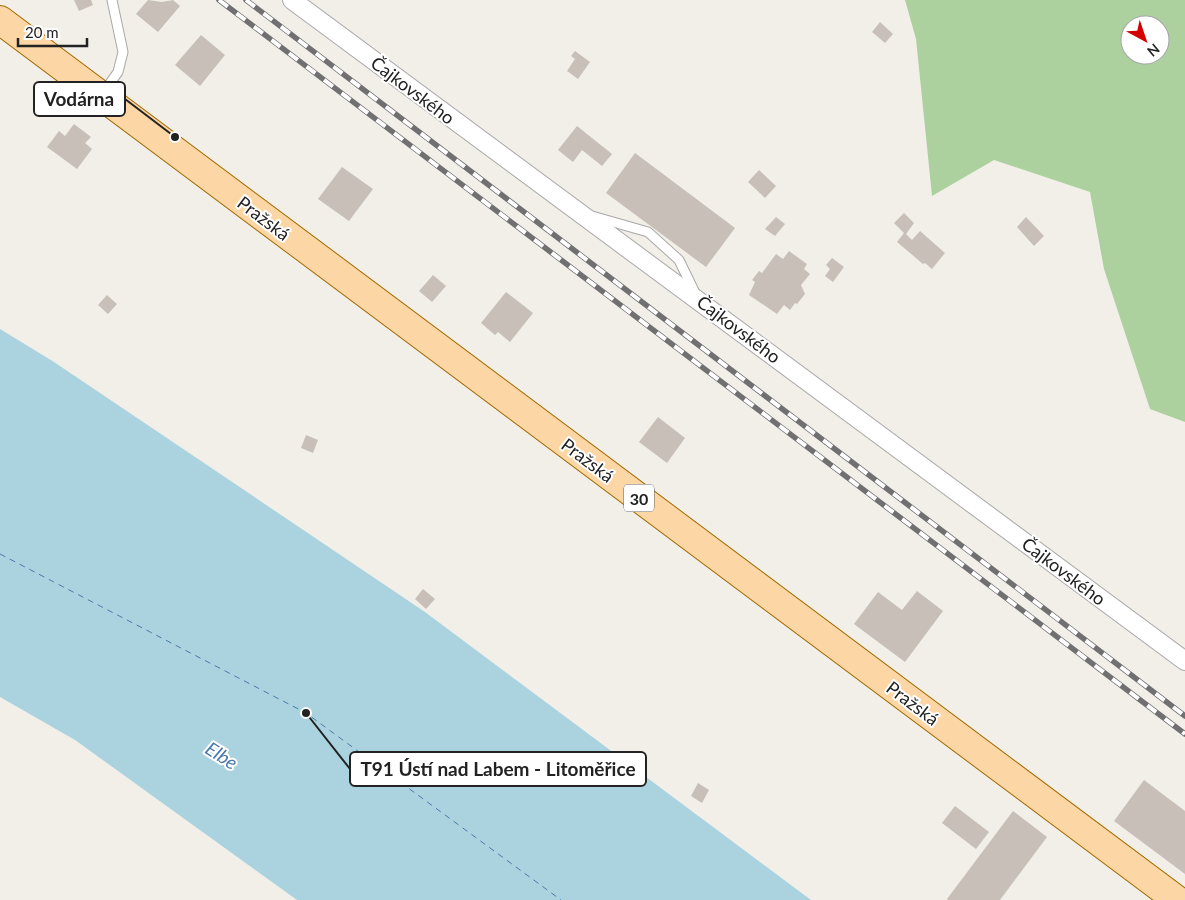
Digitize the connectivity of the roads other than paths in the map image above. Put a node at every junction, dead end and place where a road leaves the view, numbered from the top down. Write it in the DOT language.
graph roads {
  1 [pos="112,0"];
  2 [pos="292,0"];
  3 [pos="0,20"];
  4 [pos="102,96"];
  5 [pos="578,212"];
  6 [pos="697,298"];
  7 [pos="1185,661"];
  8 [pos="1177,900"];
  1 -- 4 [label="lane"];
  2 -- 5 [label="street, Čajkovského"];
  3 -- 4 [label="main road, Pražská / 30"];
  4 -- 8 [label="main road, Pražská / 30"];
  5 -- 6 [label="street, Čajkovského"];
  5 -- 6 [label="lane"];
  6 -- 7 [label="street, Čajkovského"];
}
